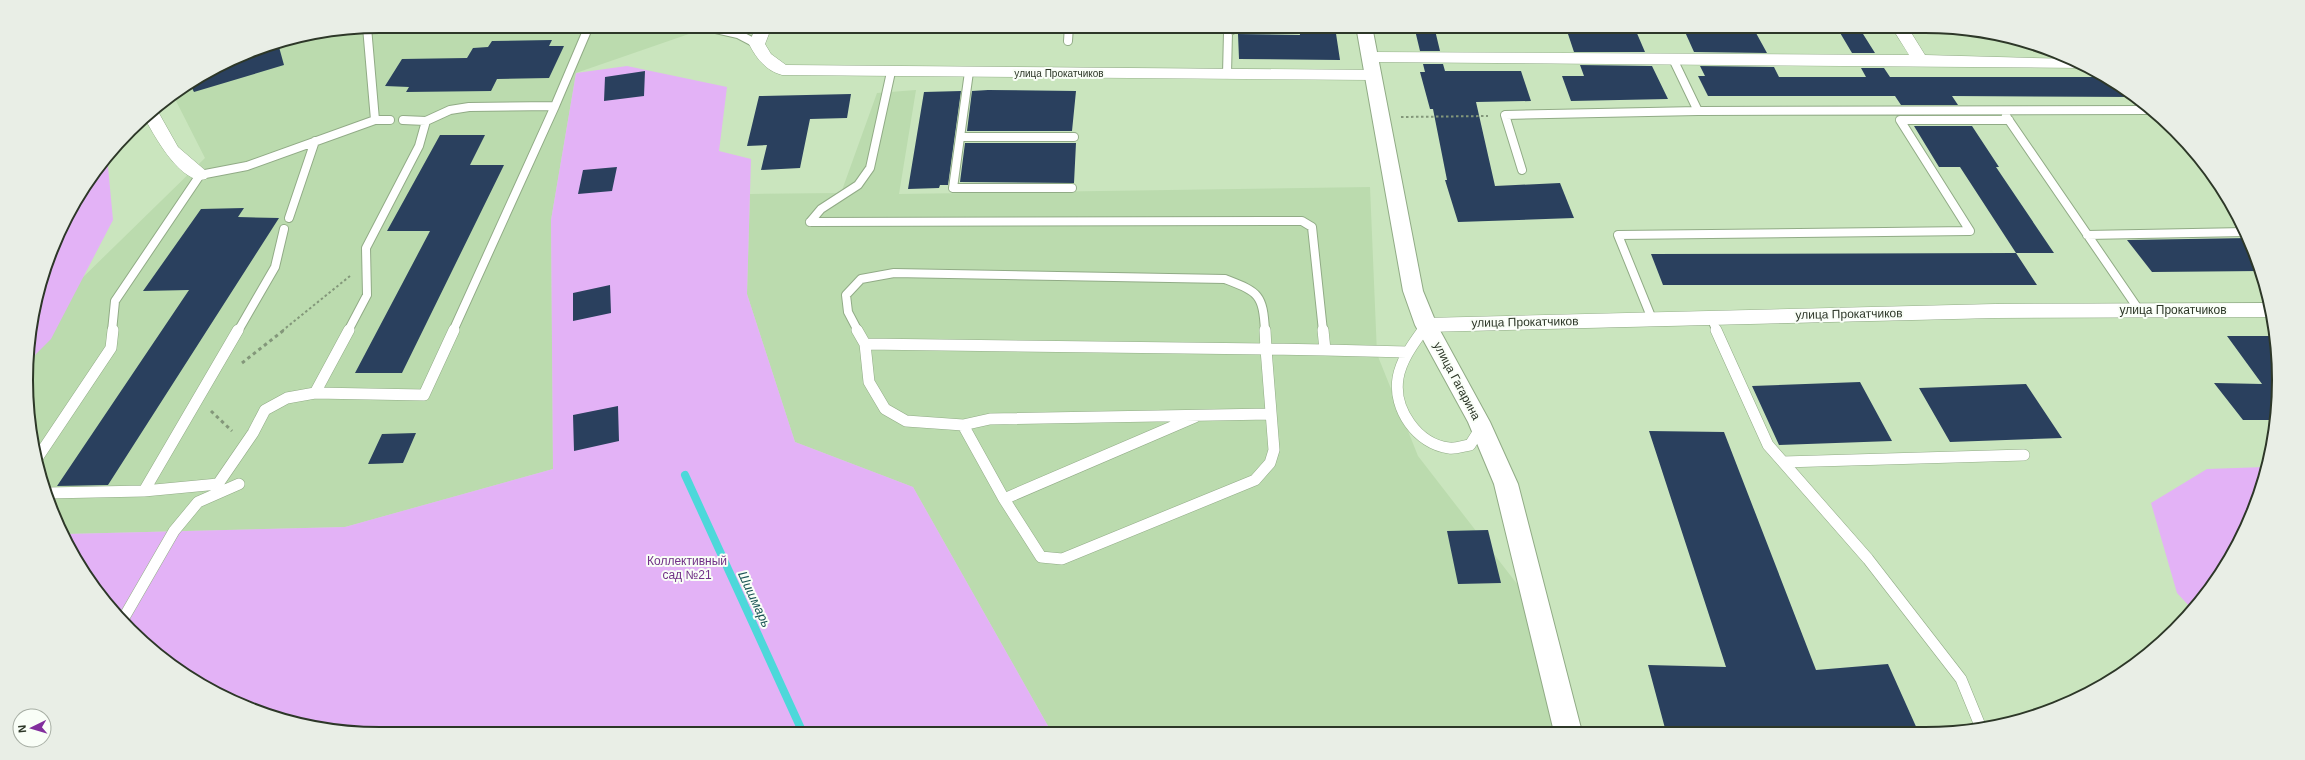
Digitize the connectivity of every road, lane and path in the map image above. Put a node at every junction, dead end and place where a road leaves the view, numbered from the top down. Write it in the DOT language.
graph roads {
  1 [pos="586,33"];
  2 [pos="734,33"];
  3 [pos="761,33"];
  4 [pos="1069,33"];
  5 [pos="1228,33"];
  6 [pos="1365,33"];
  7 [pos="1903,33"];
  8 [pos="368,34"];
  9 [pos="1068,41"];
  10 [pos="757,44"];
  11 [pos="1673,59"];
  12 [pos="1920,60"];
  13 [pos="2067,64"];
  14 [pos="1372,66"];
  15 [pos="891,72"];
  16 [pos="969,72"];
  17 [pos="1227,74"];
  18 [pos="554,106"];
  19 [pos="2003,110"];
  20 [pos="2142,110"];
  21 [pos="1698,111"];
  22 [pos="1505,115"];
  23 [pos="153,117"];
  24 [pos="1381,118"];
  25 [pos="375,120"];
  26 [pos="390,120"];
  27 [pos="402,120"];
  28 [pos="2009,120"];
  29 [pos="426,121"];
  30 [pos="960,137"];
  31 [pos="1074,137"];
  32 [pos="315,141"];
  33 [pos="1522,170"];
  34 [pos="200,174"];
  35 [pos="1072,188"];
  36 [pos="289,218"];
  37 [pos="284,229"];
  38 [pos="2239,232"];
  39 [pos="2087,235"];
  40 [pos="366,263"];
  41 [pos="2139,310"];
  42 [pos="2265,310"];
  43 [pos="1711,318"];
  44 [pos="1652,319"];
  45 [pos="1426,325"];
  46 [pos="865,344"];
  47 [pos="1266,349"];
  48 [pos="1325,350"];
  49 [pos="1407,352"];
  50 [pos="239,365"];
  51 [pos="314,392"];
  52 [pos="198,398"];
  53 [pos="1270,414"];
  54 [pos="1200,415"];
  55 [pos="1479,422"];
  56 [pos="963,425"];
  57 [pos="246,443"];
  58 [pos="41,452"];
  59 [pos="2024,455"];
  60 [pos="1783,462"];
  61 [pos="239,484"];
  62 [pos="144,491"];
  63 [pos="51,493"];
  64 [pos="1004,499"];
  65 [pos="125,615"];
  66 [pos="1979,722"];
  67 [pos="1567,727"];
  1 -- 18 [label="lane"];
  2 -- 10 [label="lane"];
  3 -- 10 [label="street"];
  4 -- 9 [label="lane"];
  5 -- 17 [label="lane"];
  6 -- 14 [label="street, улица Гагарина"];
  7 -- 12 [label="street"];
  8 -- 25 [label="lane"];
  10 -- 15 [label="street, улица Прокатчиков"];
  11 -- 12 [label="street, улица Прокатчиков"];
  11 -- 14 [label="street, улица Прокатчиков"];
  11 -- 21 [label="lane"];
  12 -- 13 [label="street, улица Прокатчиков"];
  14 -- 17 [label="street, улица Прокатчиков"];
  14 -- 24 [label="street, улица Гагарина"];
  15 -- 16 [label="street, улица Прокатчиков"];
  15 -- 48 [label="lane"];
  16 -- 17 [label="street, улица Прокатчиков"];
  16 -- 30 [label="lane"];
  18 -- 29 [label="lane"];
  18 -- 51 [label="lane"];
  19 -- 20 [label="lane"];
  19 -- 21 [label="lane"];
  19 -- 28 [label="lane"];
  21 -- 22 [label="lane"];
  22 -- 24 [label="path"];
  22 -- 33 [label="lane"];
  23 -- 34 [label="street"];
  24 -- 45 [label="street, улица Гагарина"];
  25 -- 26 [label="lane"];
  25 -- 32 [label="lane"];
  27 -- 29 [label="lane"];
  28 -- 39 [label="lane"];
  28 -- 44 [label="lane"];
  29 -- 40 [label="lane"];
  30 -- 31 [label="lane"];
  30 -- 35 [label="lane"];
  32 -- 34 [label="lane"];
  32 -- 36 [label="lane"];
  34 -- 58 [label="lane"];
  37 -- 52 [label="lane"];
  38 -- 39 [label="lane"];
  39 -- 41 [label="lane"];
  40 -- 50 [label="path"];
  40 -- 51 [label="lane"];
  41 -- 42 [label="street, улица Прокатчиков"];
  41 -- 43 [label="street, улица Прокатчиков"];
  43 -- 44 [label="street, улица Прокатчиков"];
  43 -- 60 [label="lane"];
  44 -- 45 [label="street, улица Прокатчиков"];
  45 -- 49 [label="lane"];
  45 -- 55 [label="street, улица Гагарина"];
  46 -- 47 [label="lane"];
  46 -- 47 [label="lane"];
  46 -- 56 [label="lane"];
  47 -- 48 [label="lane"];
  47 -- 53 [label="lane"];
  48 -- 49 [label="lane"];
  49 -- 55 [label="lane"];
  51 -- 57 [label="lane"];
  52 -- 57 [label="path"];
  52 -- 62 [label="lane"];
  53 -- 54 [label="lane"];
  53 -- 64 [label="lane"];
  54 -- 56 [label="lane"];
  54 -- 64 [label="lane"];
  55 -- 67 [label="street, улица Гагарина"];
  56 -- 64 [label="lane"];
  57 -- 62 [label="lane"];
  59 -- 60 [label="lane"];
  60 -- 66 [label="lane"];
  61 -- 65 [label="lane"];
  62 -- 63 [label="lane"];
}
